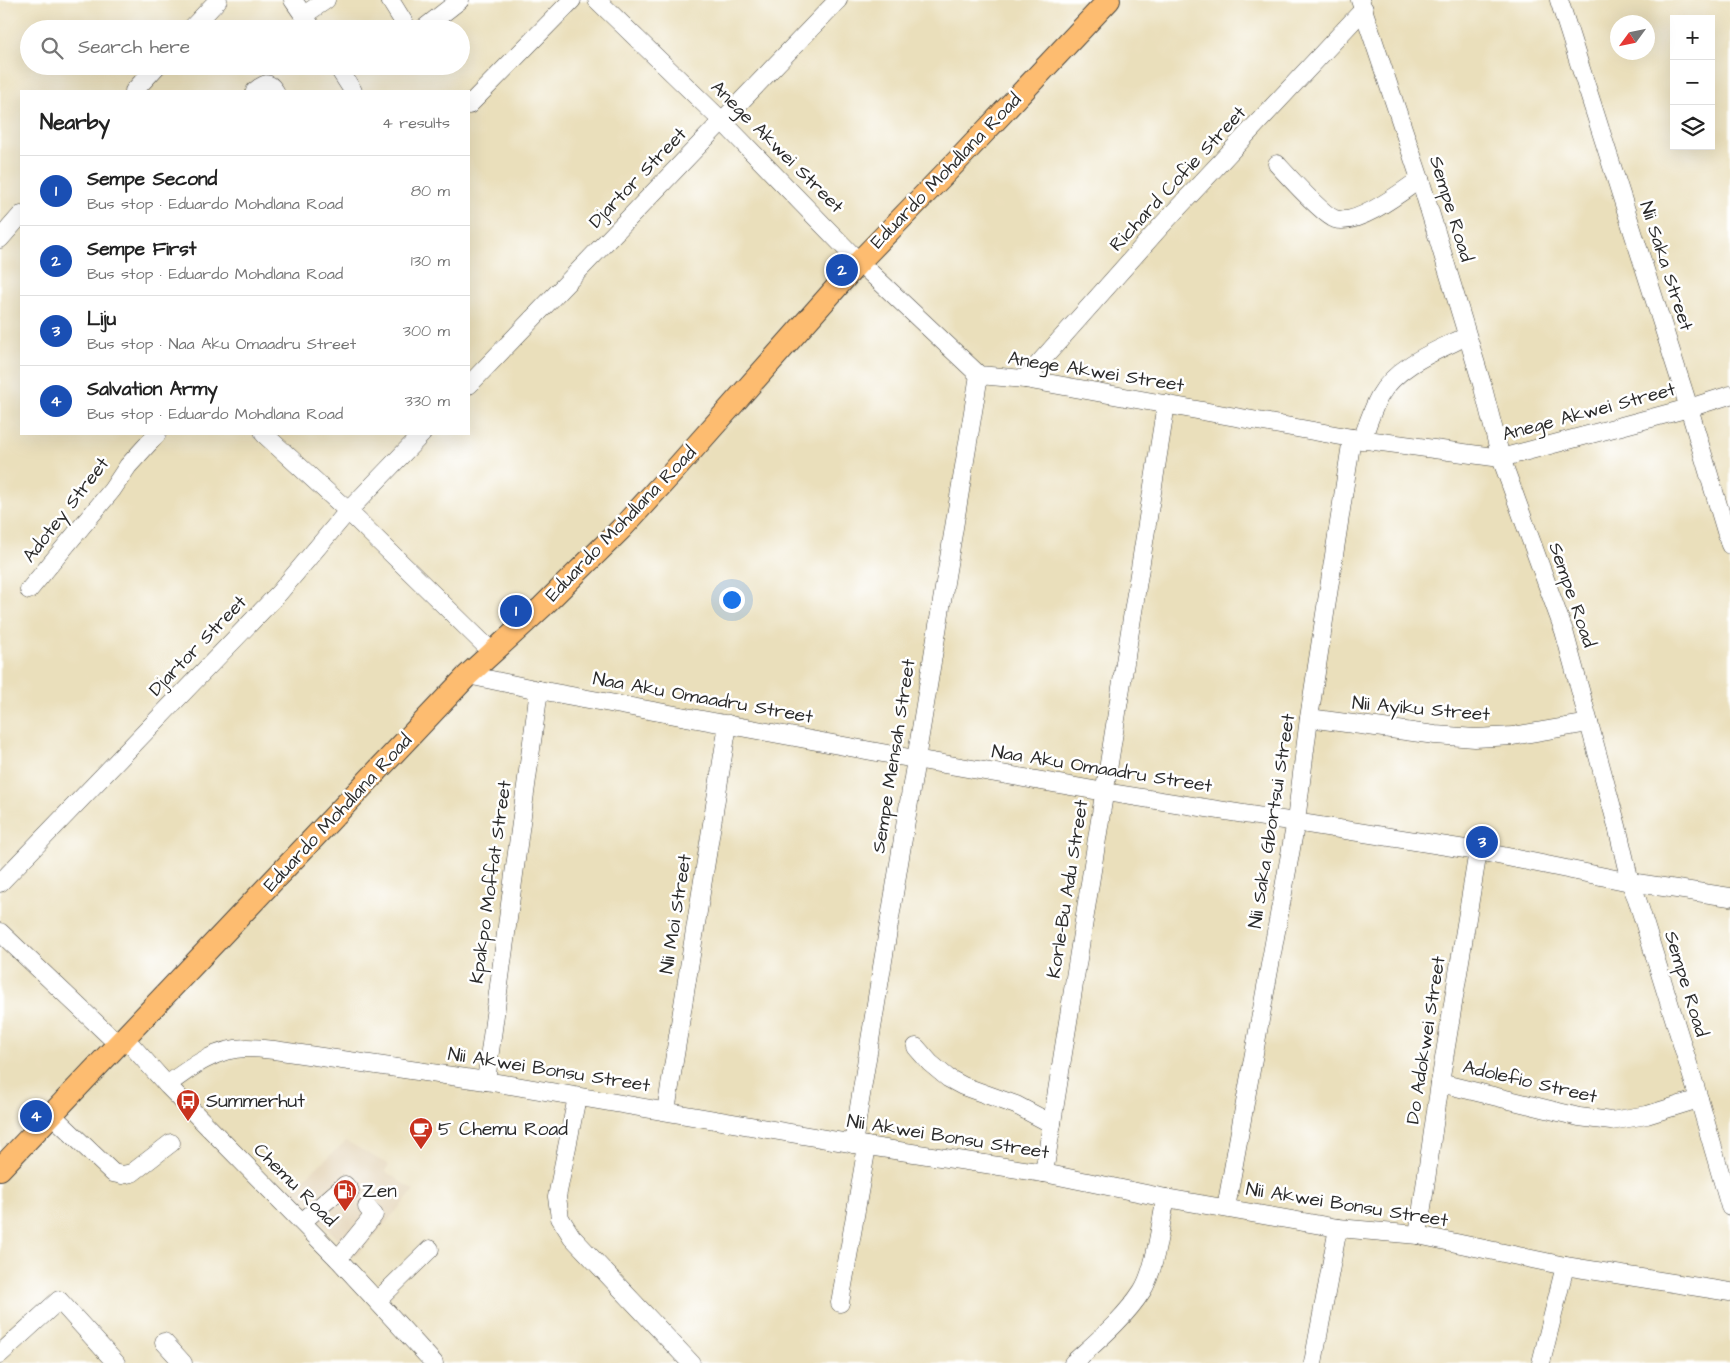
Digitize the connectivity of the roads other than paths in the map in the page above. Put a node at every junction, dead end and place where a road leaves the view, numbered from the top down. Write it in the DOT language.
graph roads {
  1 [pos="218,0"];
  2 [pos="292,0"];
  3 [pos="326,0"];
  4 [pos="390,0"];
  5 [pos="460,0"];
  6 [pos="572,0"];
  7 [pos="597,0"];
  8 [pos="838,0"];
  9 [pos="1109,0"];
  10 [pos="1559,0"];
  11 [pos="1362,5"];
  12 [pos="199,20"];
  13 [pos="307,20"];
  14 [pos="310,20"];
  15 [pos="402,20"];
  16 [pos="434,20"];
  17 [pos="149,75"];
  18 [pos="343,75"];
  19 [pos="135,90"];
  20 [pos="256,90"];
  21 [pos="274,90"];
  22 [pos="352,90"];
  23 [pos="470,104"];
  24 [pos="722,121"];
  25 [pos="1277,164"];
  26 [pos="1420,179"];
  27 [pos="20,216"];
  28 [pos="0,239"];
  29 [pos="859,262"];
  30 [pos="1467,336"];
  31 [pos="979,375"];
  32 [pos="1026,379"];
  33 [pos="470,384"];
  34 [pos="1730,395"];
  35 [pos="1166,404"];
  36 [pos="1689,408"];
  37 [pos="156,435"];
  38 [pos="265,435"];
  39 [pos="421,435"];
  40 [pos="1357,439"];
  41 [pos="1500,458"];
  42 [pos="348,511"];
  43 [pos="1730,545"];
  44 [pos="29,590"];
  45 [pos="493,652"];
  46 [pos="468,675"];
  47 [pos="539,690"];
  48 [pos="1309,718"];
  49 [pos="1589,722"];
  50 [pos="728,724"];
  51 [pos="915,759"];
  52 [pos="1105,792"];
  53 [pos="1296,821"];
  54 [pos="1478,851"];
  55 [pos="1630,882"];
  56 [pos="0,883"];
  57 [pos="1730,897"];
  58 [pos="0,932"];
  59 [pos="121,1041"];
  60 [pos="916,1047"];
  61 [pos="486,1080"];
  62 [pos="1440,1083"];
  63 [pos="167,1085"];
  64 [pos="577,1097"];
  65 [pos="1699,1099"];
  66 [pos="666,1111"];
  67 [pos="51,1114"];
  68 [pos="1052,1124"];
  69 [pos="171,1143"];
  70 [pos="860,1145"];
  71 [pos="0,1169"];
  72 [pos="1044,1173"];
  73 [pos="350,1191"];
  74 [pos="1166,1198"];
  75 [pos="367,1207"];
  76 [pos="1730,1207"];
  77 [pos="1226,1208"];
  78 [pos="302,1222"];
  79 [pos="1338,1228"];
  80 [pos="1418,1235"];
  81 [pos="430,1249"];
  82 [pos="338,1259"];
  83 [pos="1565,1266"];
  84 [pos="1730,1292"];
  85 [pos="377,1301"];
  86 [pos="840,1303"];
  87 [pos="164,1342"];
  88 [pos="4,1343"];
  89 [pos="116,1363"];
  90 [pos="183,1363"];
  91 [pos="434,1363"];
  92 [pos="691,1363"];
  93 [pos="1072,1363"];
  94 [pos="1313,1363"];
  95 [pos="1541,1363"];
  1 -- 12 [label="street"];
  2 -- 13 [label="street"];
  3 -- 14 [label="street"];
  4 -- 15 [label="street"];
  5 -- 16 [label="street"];
  6 -- 23 [label="street"];
  7 -- 24 [label="street, Anege Akwei Street"];
  8 -- 24 [label="street, Djartor Street"];
  9 -- 29 [label="main road, Eduardo Mohdlana Road"];
  10 -- 36 [label="street, Nii Saka Street"];
  11 -- 26 [label="street, Sempe Road"];
  11 -- 32 [label="street, Richard Cofie Street"];
  17 -- 19 [label="street"];
  18 -- 22 [label="street"];
  20 -- 21 [label="street"];
  24 -- 29 [label="street, Anege Akwei Street"];
  24 -- 33 [label="street, Djartor Street"];
  25 -- 26 [label="street"];
  26 -- 30 [label="street, Sempe Road"];
  27 -- 28 [label="street"];
  29 -- 31 [label="street, Anege Akwei Street"];
  29 -- 45 [label="main road, Eduardo Mohdlana Road"];
  30 -- 40 [label="street, Nii Saka Gbortsui Street"];
  30 -- 41 [label="street, Sempe Road"];
  31 -- 32 [label="street, Anege Akwei Street"];
  31 -- 51 [label="street, Sempe Mensah Street"];
  32 -- 35 [label="street, Anege Akwei Street"];
  34 -- 36 [label="street, Anege Akwei Street"];
  35 -- 40 [label="street, Anege Akwei Street"];
  35 -- 52 [label="street, Korle-Bu Adu Street"];
  36 -- 41 [label="street, Anege Akwei Street"];
  36 -- 43 [label="street, Nii Saka Street"];
  37 -- 44 [label="street, Adotey Street"];
  38 -- 42 [label="street"];
  39 -- 42 [label="street, Djartor Street"];
  40 -- 41 [label="street, Anege Akwei Street"];
  40 -- 48 [label="street, Nii Saka Gbortsui Street"];
  41 -- 49 [label="street, Sempe Road"];
  42 -- 45 [label="street"];
  42 -- 56 [label="street, Djartor Street"];
  45 -- 46 [label="main road, Eduardo Mohdlana Road"];
  46 -- 47 [label="street, Naa Aku Omaadru Street"];
  46 -- 59 [label="main road, Eduardo Mohdlana Road"];
  47 -- 50 [label="street, Naa Aku Omaadru Street"];
  47 -- 61 [label="street, Kpakpo Moffat Street"];
  48 -- 49 [label="street, Nii Ayiku Street"];
  48 -- 53 [label="street, Nii Saka Gbortsui Street"];
  49 -- 55 [label="street, Sempe Road"];
  50 -- 51 [label="street, Naa Aku Omaadru Street"];
  50 -- 66 [label="street, Nii Moi Street"];
  51 -- 52 [label="street, Naa Aku Omaadru Street"];
  51 -- 70 [label="street, Sempe Mensah Street"];
  52 -- 53 [label="street, Naa Aku Omaadru Street"];
  52 -- 68 [label="street, Korle-Bu Adu Street"];
  53 -- 54 [label="street, Naa Aku Omaadru Street"];
  53 -- 77 [label="street, Nii Saka Gbortsui Street"];
  54 -- 55 [label="street, Naa Aku Omaadru Street"];
  54 -- 62 [label="street, Do Adokwei Street"];
  55 -- 57 [label="street, Naa Aku Omaadru Street"];
  55 -- 65 [label="street, Sempe Road"];
  58 -- 59 [label="street"];
  59 -- 63 [label="street, Chemu Road"];
  59 -- 67 [label="main road, Eduardo Mohdlana Road"];
  60 -- 68 [label="street"];
  61 -- 63 [label="street, Nii Akwei Bonsu Street"];
  61 -- 64 [label="street, Nii Akwei Bonsu Street"];
  62 -- 65 [label="street, Adolefio Street"];
  62 -- 80 [label="street, Do Adokwei Street"];
  63 -- 78 [label="street, Chemu Road"];
  64 -- 66 [label="street, Nii Akwei Bonsu Street"];
  64 -- 92 [label="street"];
  65 -- 76 [label="street, Sempe Road"];
  66 -- 70 [label="street, Nii Akwei Bonsu Street"];
  67 -- 69 [label="street"];
  67 -- 71 [label="main road, Eduardo Mohdlana Road"];
  68 -- 72 [label="street, Korle-Bu Adu Street"];
  70 -- 72 [label="street, Nii Akwei Bonsu Street"];
  70 -- 86 [label="street, Sempe Mensah Street"];
  72 -- 74 [label="street, Nii Akwei Bonsu Street"];
  73 -- 78 [label="street"];
  74 -- 77 [label="street, Nii Akwei Bonsu Street"];
  74 -- 93 [label="street"];
  75 -- 82 [label="street"];
  77 -- 79 [label="street, Nii Akwei Bonsu Street"];
  78 -- 82 [label="street, Chemu Road"];
  79 -- 80 [label="street, Nii Akwei Bonsu Street"];
  79 -- 94 [label="street"];
  80 -- 83 [label="street, Nii Akwei Bonsu Street"];
  81 -- 85 [label="street"];
  82 -- 85 [label="street, Chemu Road"];
  83 -- 84 [label="street, Nii Akwei Bonsu Street"];
  83 -- 95 [label="street"];
  85 -- 91 [label="street, Chemu Road"];
  87 -- 90 [label="street"];
  88 -- 89 [label="street"];
}
